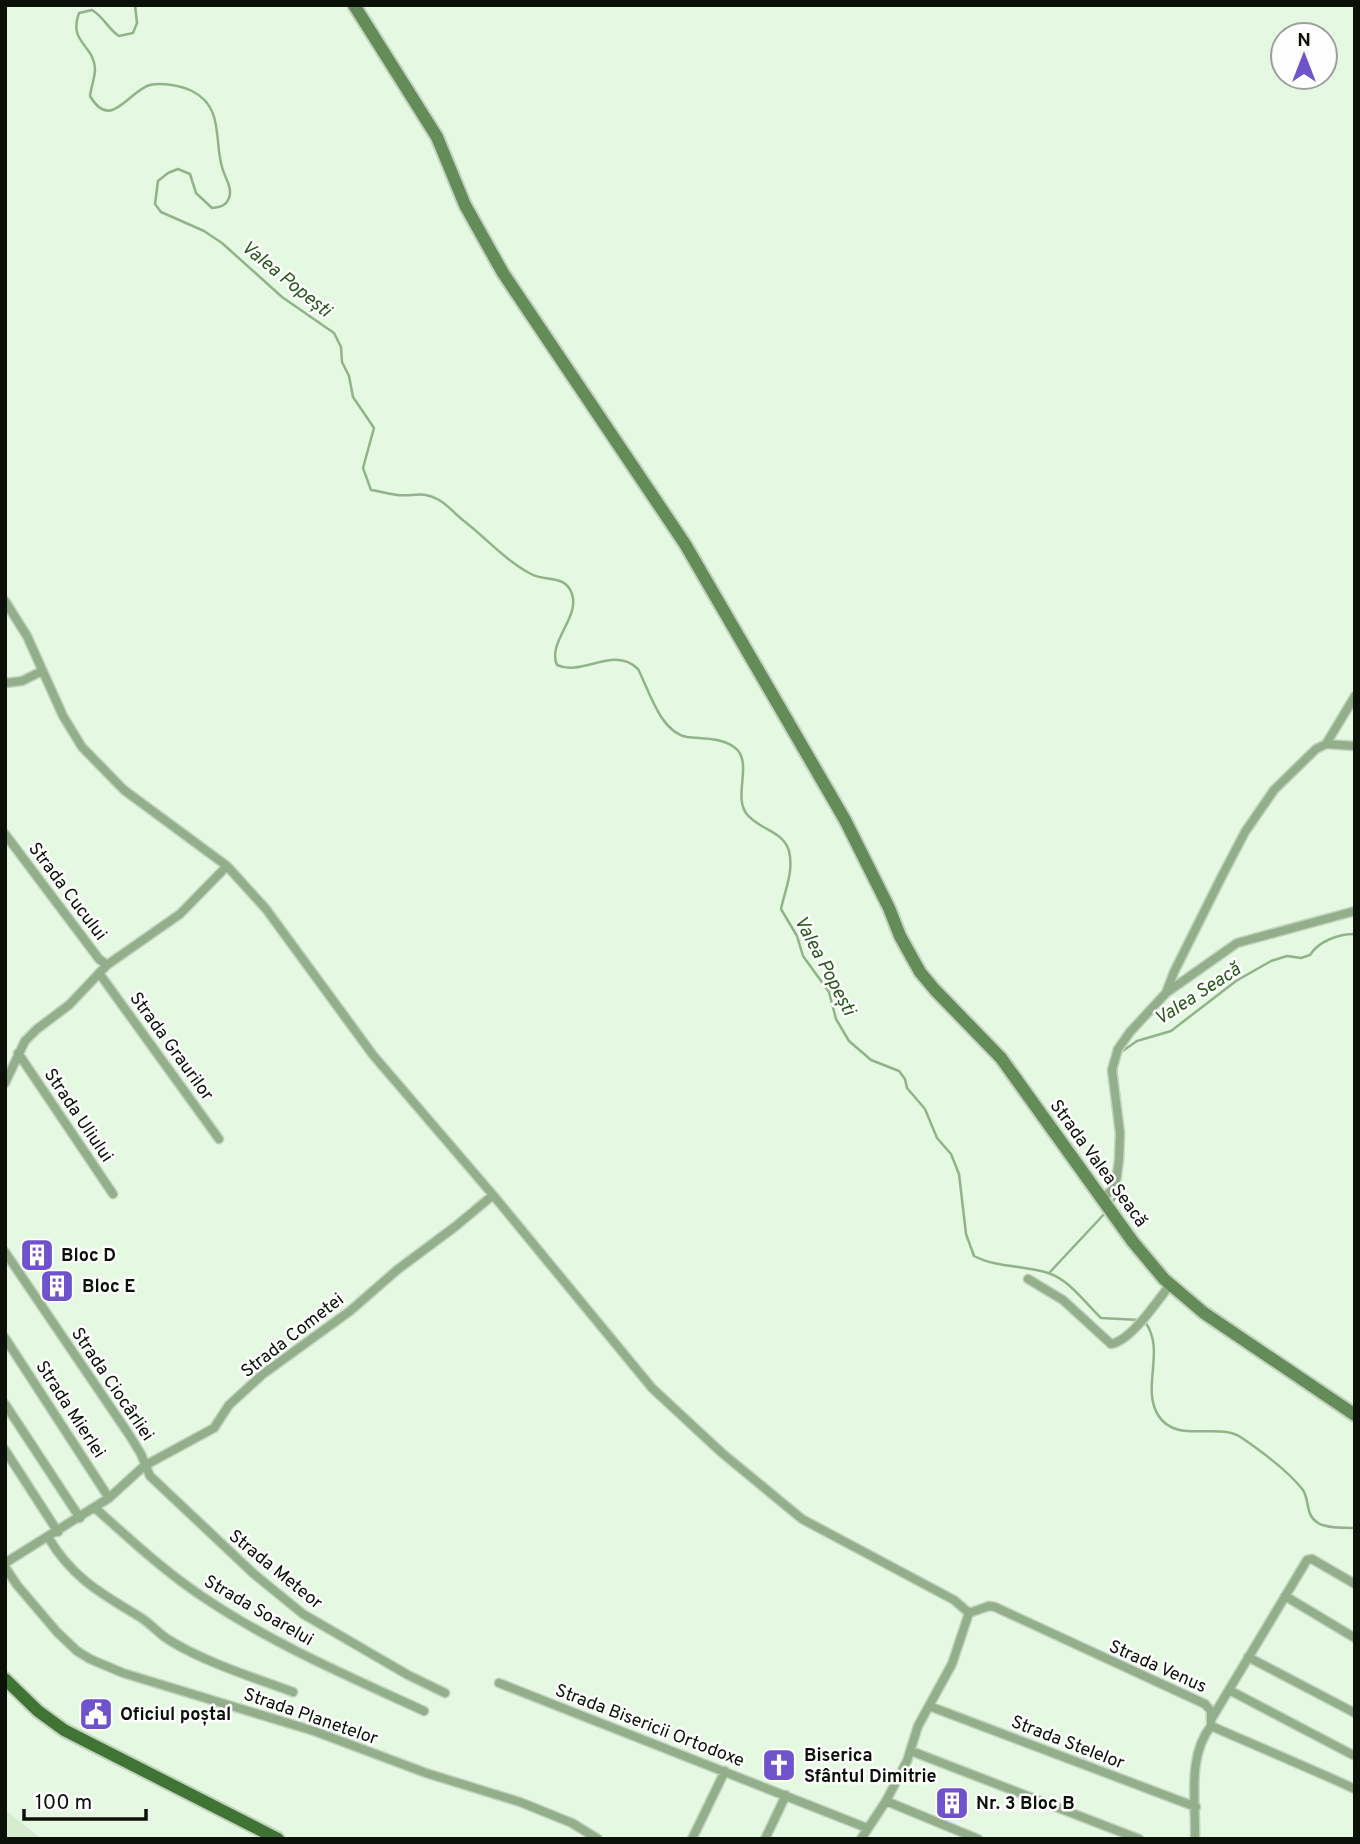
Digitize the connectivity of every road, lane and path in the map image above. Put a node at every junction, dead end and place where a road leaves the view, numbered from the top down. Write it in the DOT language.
graph roads {
  1 [pos="354,5"];
  2 [pos="5,601"];
  3 [pos="42,671"];
  4 [pos="5,683"];
  5 [pos="1355,696"];
  6 [pos="1326,744"];
  7 [pos="1355,746"];
  8 [pos="5,834"];
  9 [pos="227,866"];
  10 [pos="1355,911"];
  11 [pos="107,965"];
  12 [pos="99,973"];
  13 [pos="1166,993"];
  14 [pos="18,1053"];
  15 [pos="5,1083"];
  16 [pos="219,1139"];
  17 [pos="113,1194"];
  18 [pos="493,1195"];
  19 [pos="1104,1200"];
  20 [pos="5,1252"];
  21 [pos="1028,1279"];
  22 [pos="1170,1285"];
  23 [pos="5,1338"];
  24 [pos="5,1404"];
  25 [pos="1355,1415"];
  26 [pos="5,1450"];
  27 [pos="144,1465"];
  28 [pos="109,1498"];
  29 [pos="95,1508"];
  30 [pos="80,1518"];
  31 [pos="58,1532"];
  32 [pos="48,1537"];
  33 [pos="5,1565"];
  34 [pos="1355,1584"];
  35 [pos="1285,1596"];
  36 [pos="970,1613"];
  37 [pos="1355,1638"];
  38 [pos="1248,1657"];
  39 [pos="5,1679"];
  40 [pos="499,1682"];
  41 [pos="1229,1690"];
  42 [pos="293,1692"];
  43 [pos="444,1693"];
  44 [pos="929,1706"];
  45 [pos="424,1712"];
  46 [pos="1355,1713"];
  47 [pos="1211,1723"];
  48 [pos="911,1751"];
  49 [pos="1353,1755"];
  50 [pos="725,1771"];
  51 [pos="1355,1789"];
  52 [pos="786,1795"];
  53 [pos="886,1801"];
  54 [pos="1196,1807"];
  55 [pos="867,1828"];
  56 [pos="278,1839"];
  57 [pos="598,1839"];
  58 [pos="692,1839"];
  59 [pos="765,1839"];
  60 [pos="861,1839"];
  61 [pos="978,1839"];
  62 [pos="1139,1839"];
  63 [pos="1195,1839"];
  1 -- 19 [label="main road, Strada Valea Seacă"];
  2 -- 3 [label="street"];
  3 -- 4 [label="street"];
  3 -- 9 [label="street"];
  5 -- 6 [label="street"];
  6 -- 7 [label="street"];
  6 -- 13 [label="street"];
  8 -- 11 [label="street, Strada Cucului"];
  9 -- 11 [label="street"];
  9 -- 18 [label="street"];
  10 -- 13 [label="street"];
  11 -- 12 [label="street"];
  12 -- 14 [label="street"];
  12 -- 16 [label="street, Strada Graurilor"];
  13 -- 19 [label="street"];
  14 -- 15 [label="street"];
  14 -- 17 [label="street, Strada Uliului"];
  18 -- 27 [label="street, Strada Cometei"];
  18 -- 36 [label="street"];
  19 -- 22 [label="main road, Strada Valea Seacă"];
  20 -- 27 [label="street, Strada Ciocârliei"];
  21 -- 22 [label="street"];
  22 -- 25 [label="main road, Strada Valea Seacă"];
  23 -- 28 [label="street, Strada Mierlei"];
  24 -- 30 [label="street"];
  26 -- 31 [label="street"];
  27 -- 28 [label="street, Strada Cometei"];
  27 -- 43 [label="street, Strada Meteor"];
  28 -- 29 [label="street, Strada Cometei"];
  29 -- 30 [label="street, Strada Cometei"];
  29 -- 45 [label="street, Strada Soarelui"];
  30 -- 31 [label="street, Strada Cometei"];
  31 -- 32 [label="street, Strada Cometei"];
  32 -- 33 [label="street, Strada Cometei"];
  32 -- 42 [label="street"];
  33 -- 57 [label="street, Strada Planetelor"];
  34 -- 35 [label="street"];
  35 -- 37 [label="street"];
  35 -- 38 [label="street"];
  36 -- 44 [label="street"];
  36 -- 47 [label="street, Strada Venus"];
  38 -- 41 [label="street"];
  38 -- 46 [label="street"];
  39 -- 56 [label="main road"];
  40 -- 50 [label="street, Strada Bisericii Ortodoxe"];
  41 -- 47 [label="street"];
  41 -- 49 [label="street"];
  44 -- 48 [label="street"];
  44 -- 54 [label="street, Strada Stelelor"];
  47 -- 51 [label="street, Strada Venus"];
  47 -- 54 [label="street"];
  48 -- 53 [label="street"];
  48 -- 62 [label="street"];
  50 -- 52 [label="street, Strada Bisericii Ortodoxe"];
  50 -- 58 [label="street"];
  52 -- 55 [label="street, Strada Bisericii Ortodoxe"];
  52 -- 59 [label="street"];
  53 -- 55 [label="street"];
  53 -- 61 [label="street"];
  54 -- 63 [label="street"];
  55 -- 60 [label="street"];
}
